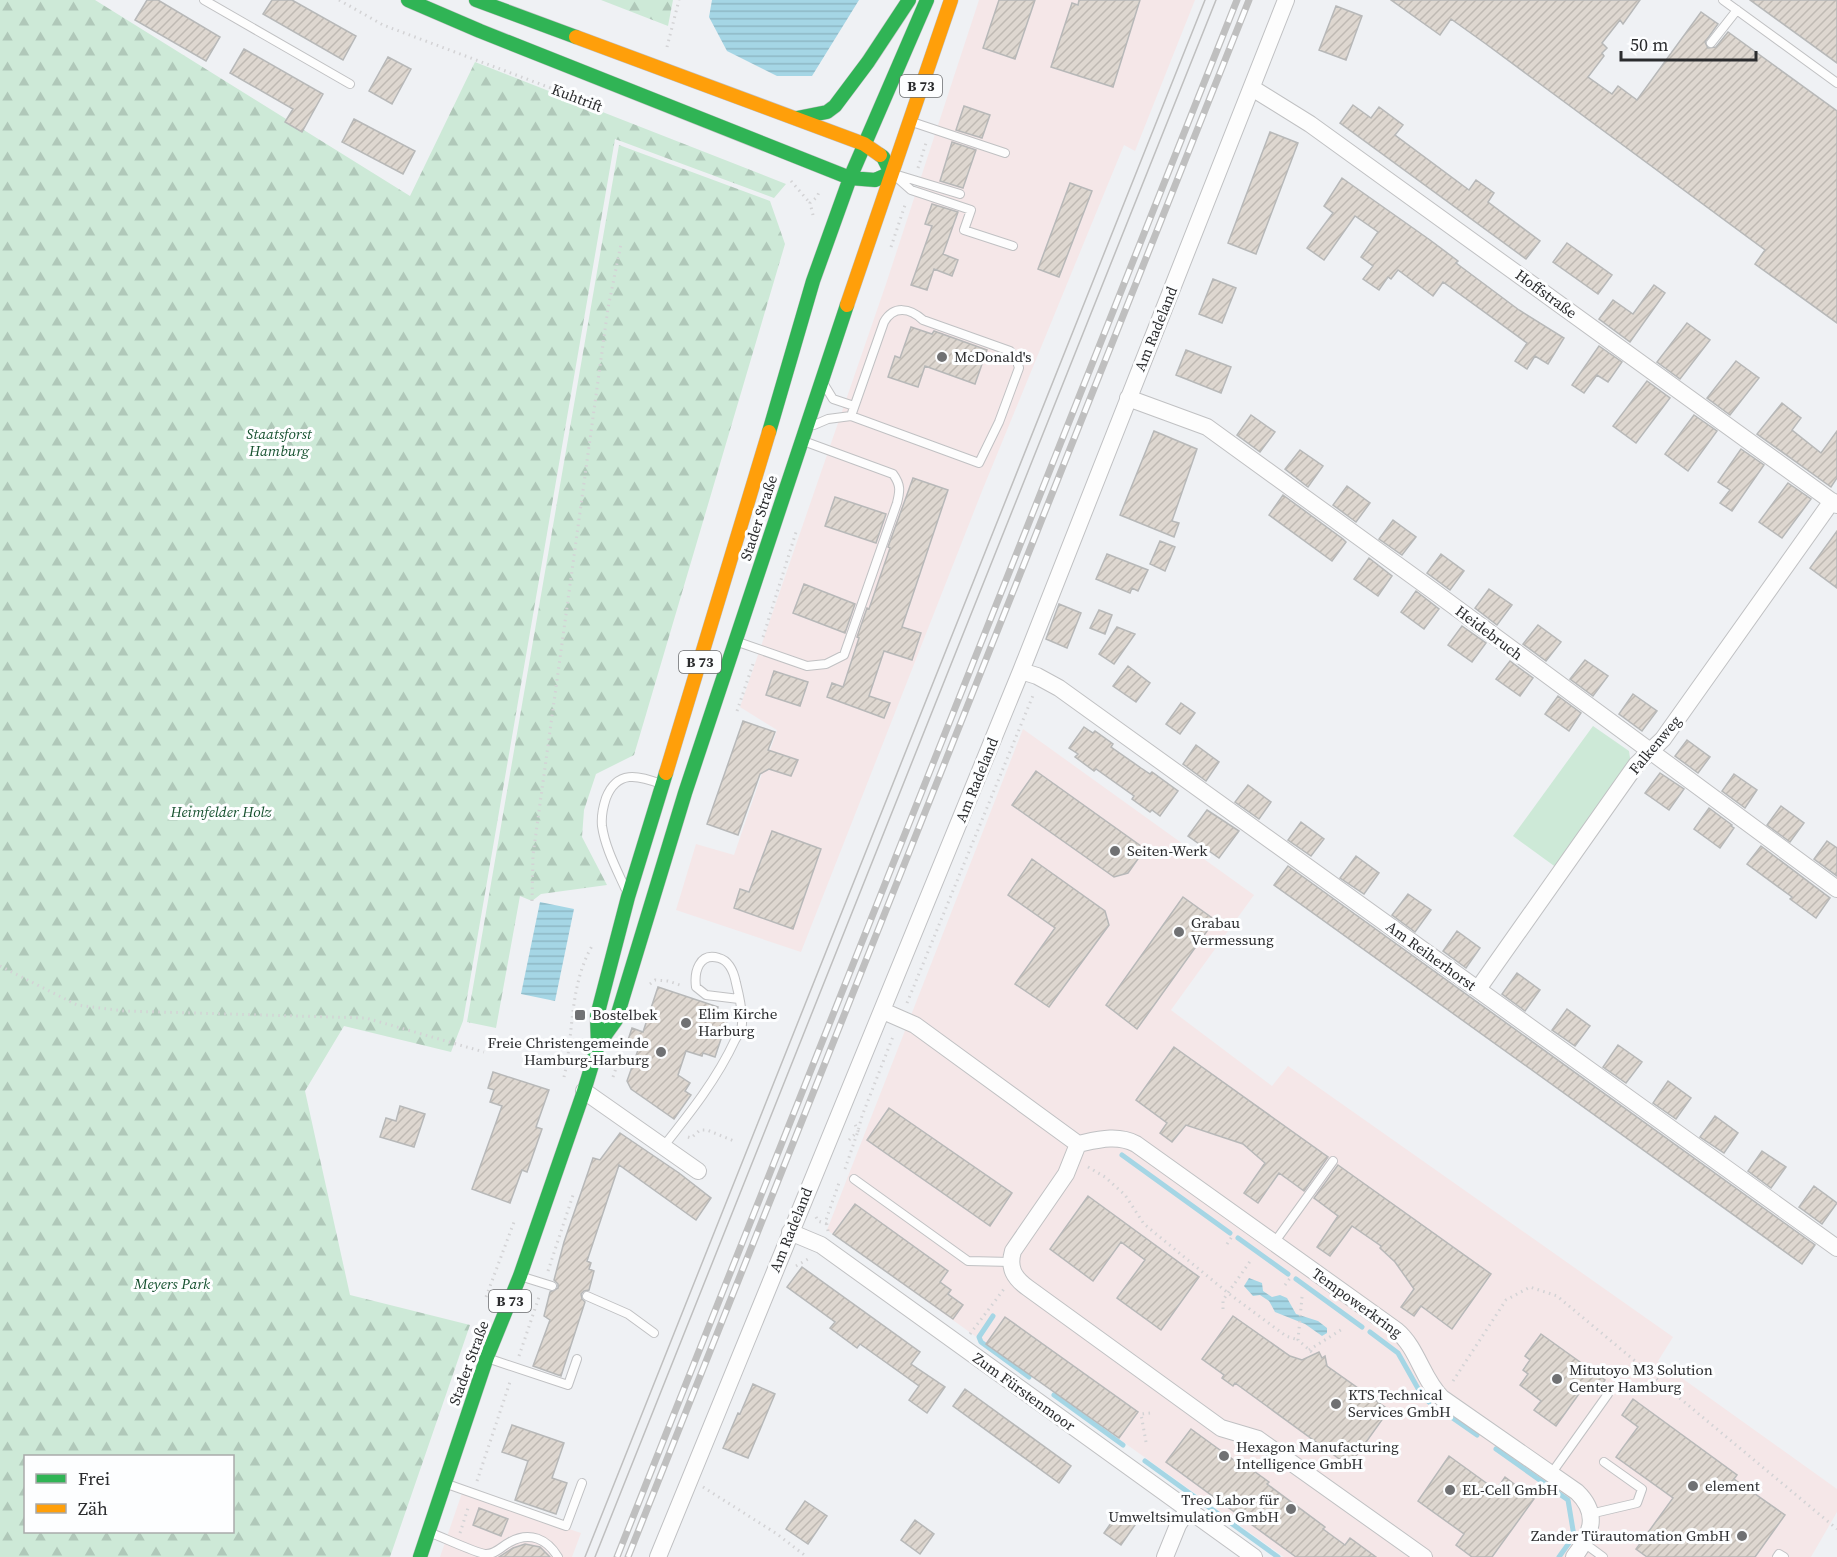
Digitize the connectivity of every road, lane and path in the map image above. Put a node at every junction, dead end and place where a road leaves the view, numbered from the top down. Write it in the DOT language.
graph roads {
  1 [pos="204,0"];
  2 [pos="339,0"];
  3 [pos="408,0"];
  4 [pos="476,0"];
  5 [pos="679,0"];
  6 [pos="909,0"];
  7 [pos="927,0"];
  8 [pos="951,0"];
  9 [pos="1286,0"];
  10 [pos="1723,0"];
  11 [pos="1737,10"];
  12 [pos="1711,43"];
  13 [pos="660,69"];
  14 [pos="1837,83"];
  15 [pos="350,84"];
  16 [pos="1252,88"];
  17 [pos="607,109"];
  18 [pos="797,118"];
  19 [pos="909,121"];
  20 [pos="864,144"];
  21 [pos="1005,153"];
  22 [pos="891,173"];
  23 [pos="786,177"];
  24 [pos="850,178"];
  25 [pos="960,194"];
  26 [pos="810,202"];
  27 [pos="621,244"];
  28 [pos="1012,246"];
  29 [pos="823,381"];
  30 [pos="1128,398"];
  31 [pos="854,406"];
  32 [pos="851,416"];
  33 [pos="804,436"];
  34 [pos="1834,503"];
  35 [pos="735,641"];
  36 [pos="1029,674"];
  37 [pos="1648,752"];
  38 [pos="673,788"];
  39 [pos="1837,889"];
  40 [pos="628,897"];
  41 [pos="532,902"];
  42 [pos="0,966"];
  43 [pos="695,981"];
  44 [pos="644,988"];
  45 [pos="1478,989"];
  46 [pos="739,999"];
  47 [pos="883,1011"];
  48 [pos="900,1019"];
  49 [pos="598,1045"];
  50 [pos="484,1052"];
  51 [pos="584,1092"];
  52 [pos="707,1130"];
  53 [pos="734,1141"];
  54 [pos="1078,1144"];
  55 [pos="663,1147"];
  56 [pos="1333,1161"];
  57 [pos="1081,1163"];
  58 [pos="698,1171"];
  59 [pos="854,1179"];
  60 [pos="817,1212"];
  61 [pos="826,1224"];
  62 [pos="790,1232"];
  63 [pos="1274,1244"];
  64 [pos="821,1245"];
  65 [pos="1837,1248"];
  66 [pos="1251,1260"];
  67 [pos="1013,1269"];
  68 [pos="520,1276"];
  69 [pos="552,1286"];
  70 [pos="1228,1293"];
  71 [pos="587,1296"];
  72 [pos="1302,1298"];
  73 [pos="1223,1309"];
  74 [pos="1344,1328"];
  75 [pos="654,1333"];
  76 [pos="1298,1340"];
  77 [pos="961,1347"];
  78 [pos="1309,1350"];
  79 [pos="1314,1354"];
  80 [pos="487,1358"];
  81 [pos="578,1359"];
  82 [pos="1453,1382"];
  83 [pos="1608,1394"];
  84 [pos="1150,1413"];
  85 [pos="1146,1442"];
  86 [pos="1604,1462"];
  87 [pos="1551,1474"];
  88 [pos="690,1476"];
  89 [pos="444,1483"];
  90 [pos="582,1483"];
  91 [pos="1188,1509"];
  92 [pos="1590,1514"];
  93 [pos="1837,1529"];
  94 [pos="428,1532"];
  95 [pos="1579,1550"];
  96 [pos="484,1556"];
  97 [pos="420,1557"];
  98 [pos="558,1557"];
  99 [pos="658,1557"];
  100 [pos="807,1557"];
  101 [pos="1165,1557"];
  102 [pos="1254,1557"];
  103 [pos="1424,1557"];
  104 [pos="1603,1557"];
  105 [pos="1777,1557"];
  106 [pos="1784,1557"];
  1 -- 15 [label="lane"];
  2 -- 17 [label="path, Kuhtrift"];
  3 -- 24 [label="main road"];
  4 -- 13 [label="main road"];
  5 -- 13 [label="path"];
  6 -- 18 [label="main road"];
  7 -- 20 [label="main road, Stader Straße / B 73"];
  8 -- 19 [label="main road, Stader Straße / B 73"];
  9 -- 16 [label="street, Am Radeland"];
  10 -- 11 [label="lane"];
  11 -- 12 [label="lane"];
  11 -- 14 [label="lane"];
  13 -- 18 [label="main road"];
  16 -- 30 [label="street, Am Radeland"];
  16 -- 34 [label="street, Hoffstraße"];
  18 -- 20 [label="main road"];
  19 -- 21 [label="lane"];
  19 -- 22 [label="main road, Stader Straße / B 73"];
  20 -- 22 [label="main road"];
  20 -- 24 [label="main road, Stader Straße / B 73"];
  22 -- 24 [label="main road"];
  22 -- 25 [label="lane"];
  22 -- 28 [label="lane"];
  22 -- 29 [label="main road, Stader Straße / B 73"];
  23 -- 26 [label="path"];
  24 -- 38 [label="main road, Stader Straße / B 73"];
  27 -- 41 [label="path"];
  29 -- 31 [label="lane"];
  29 -- 33 [label="main road, Stader Straße / B 73"];
  30 -- 36 [label="street, Am Radeland"];
  30 -- 37 [label="street, Heidebruch"];
  31 -- 32 [label="lane"];
  31 -- 32 [label="lane"];
  32 -- 33 [label="lane"];
  33 -- 35 [label="main road, Stader Straße / B 73"];
  33 -- 35 [label="lane"];
  34 -- 37 [label="street, Falkenweg"];
  35 -- 38 [label="main road, Stader Straße / B 73"];
  36 -- 45 [label="street, Am Reiherhorst"];
  36 -- 47 [label="street, Am Radeland"];
  36 -- 48 [label="path"];
  37 -- 39 [label="street, Heidebruch"];
  37 -- 45 [label="street, Falkenweg"];
  38 -- 40 [label="main road, Stader Straße / B 73"];
  38 -- 40 [label="lane"];
  38 -- 49 [label="main road, Stader Straße / B 73"];
  40 -- 49 [label="main road, Stader Straße / B 73"];
  42 -- 50 [label="path"];
  43 -- 44 [label="path"];
  43 -- 46 [label="lane"];
  43 -- 46 [label="lane"];
  45 -- 65 [label="street, Am Reiherhorst"];
  46 -- 55 [label="lane"];
  47 -- 48 [label="street"];
  47 -- 62 [label="street, Am Radeland"];
  48 -- 54 [label="street"];
  48 -- 61 [label="path"];
  49 -- 51 [label="main road, Stader Straße / B 73"];
  51 -- 55 [label="street"];
  51 -- 68 [label="main road, Stader Straße / B 73"];
  52 -- 53 [label="path"];
  54 -- 63 [label="street, Tempowerkring"];
  54 -- 67 [label="street"];
  55 -- 58 [label="street"];
  56 -- 63 [label="lane"];
  57 -- 70 [label="path"];
  59 -- 67 [label="lane"];
  60 -- 61 [label="path"];
  61 -- 64 [label="path"];
  62 -- 64 [label="street, Zum Fürstenmoor"];
  62 -- 88 [label="street, Am Radeland"];
  63 -- 87 [label="street, Tempowerkring"];
  64 -- 77 [label="street, Zum Fürstenmoor"];
  66 -- 70 [label="path"];
  67 -- 77 [label="path"];
  67 -- 103 [label="street"];
  68 -- 69 [label="lane"];
  68 -- 80 [label="main road, Stader Straße / B 73"];
  70 -- 73 [label="path"];
  70 -- 76 [label="path"];
  71 -- 75 [label="lane"];
  72 -- 76 [label="path"];
  74 -- 78 [label="path"];
  76 -- 78 [label="path"];
  77 -- 91 [label="street, Zum Fürstenmoor"];
  78 -- 79 [label="path"];
  80 -- 81 [label="lane"];
  80 -- 89 [label="main road, Stader Straße / B 73"];
  82 -- 93 [label="path"];
  83 -- 87 [label="lane"];
  84 -- 85 [label="path"];
  86 -- 92 [label="lane"];
  87 -- 92 [label="street, Tempowerkring"];
  88 -- 99 [label="street, Am Radeland"];
  88 -- 100 [label="path"];
  89 -- 90 [label="lane"];
  89 -- 94 [label="main road, Stader Straße / B 73"];
  91 -- 101 [label="street"];
  91 -- 102 [label="street, Zum Fürstenmoor"];
  92 -- 95 [label="street"];
  94 -- 96 [label="lane"];
  94 -- 97 [label="main road, Stader Straße / B 73"];
  95 -- 104 [label="lane"];
  96 -- 98 [label="lane"];
  105 -- 106 [label="lane"];
}
